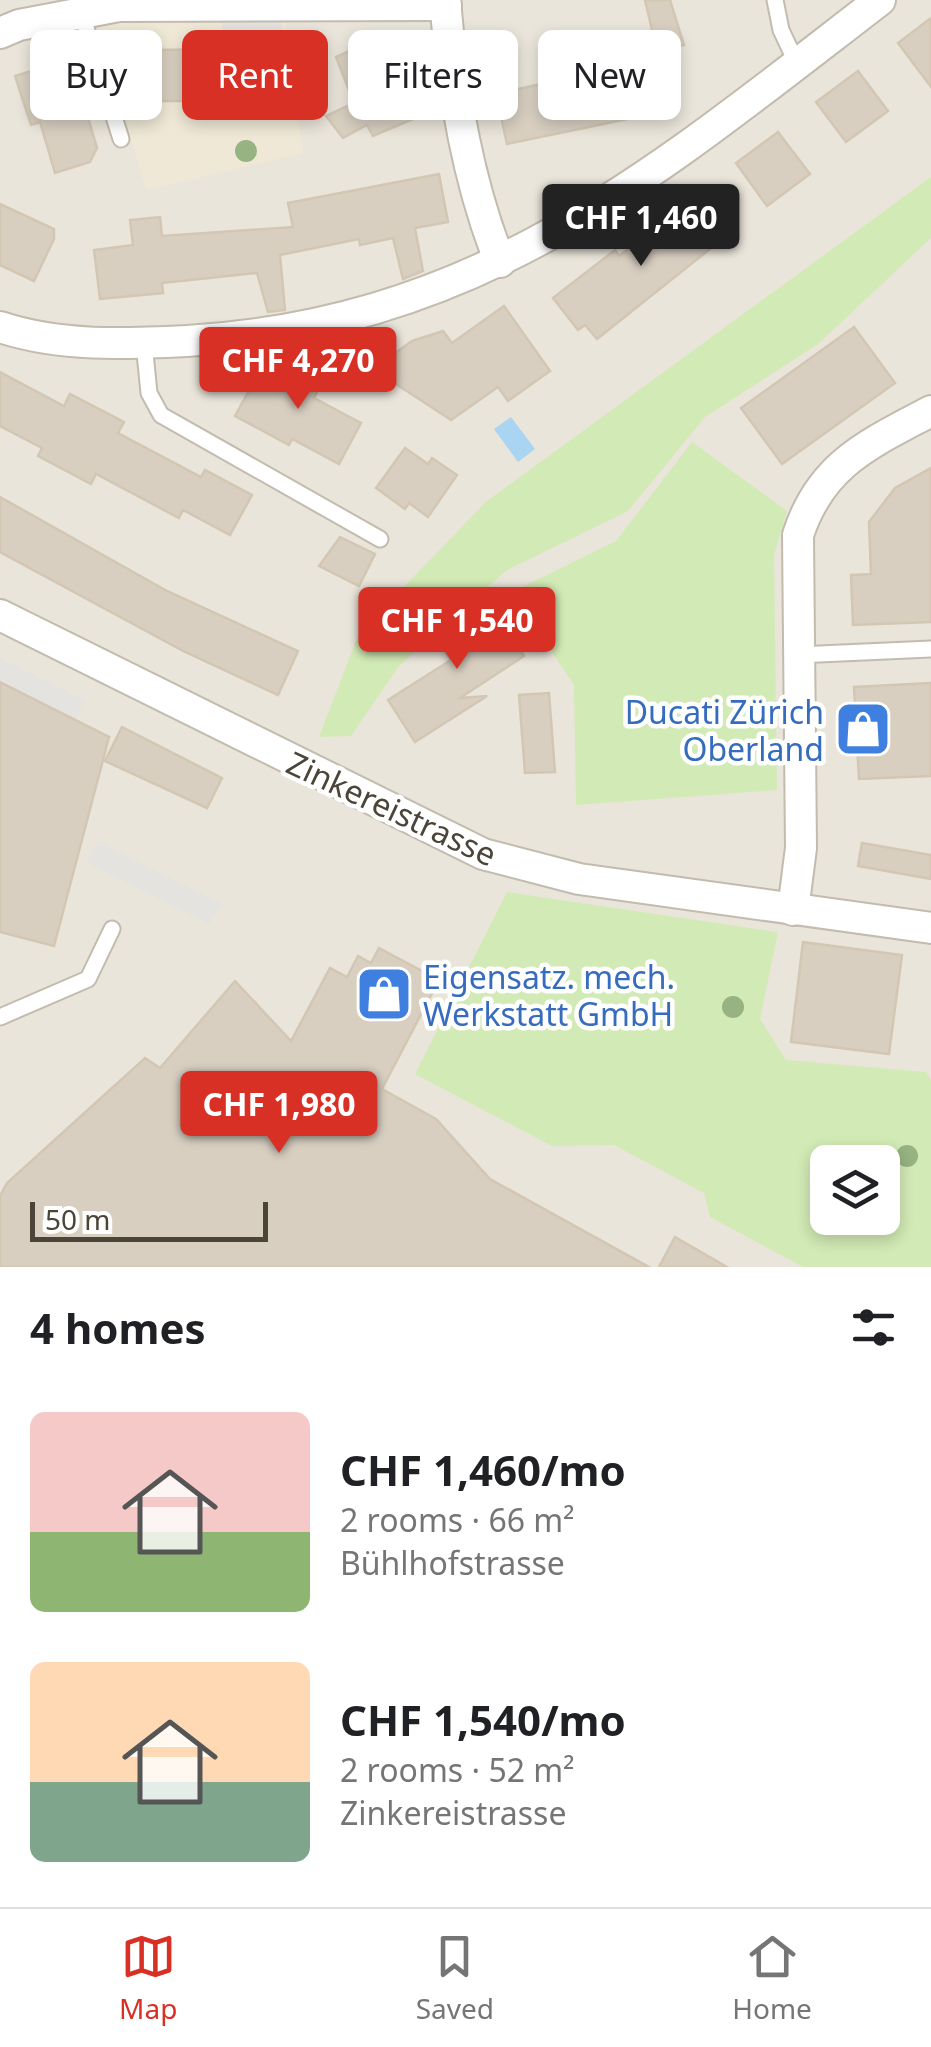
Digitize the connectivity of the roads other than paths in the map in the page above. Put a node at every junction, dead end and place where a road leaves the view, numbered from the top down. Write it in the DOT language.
graph roads {
  1 [pos="775,0"];
  2 [pos="880,0"];
  3 [pos="446,2"];
  4 [pos="118,3"];
  5 [pos="80,12"];
  6 [pos="0,33"];
  7 [pos="797,64"];
  8 [pos="122,139"];
  9 [pos="500,262"];
  10 [pos="0,327"];
  11 [pos="144,343"];
  12 [pos="931,411"];
  13 [pos="380,539"];
  14 [pos="0,616"];
  15 [pos="931,649"];
  16 [pos="797,655"];
  17 [pos="794,910"];
  18 [pos="931,928"];
  19 [pos="112,929"];
  20 [pos="0,1017"];
  1 -- 7 [label="lane"];
  2 -- 7 [label="street"];
  3 -- 4 [label="street"];
  3 -- 9 [label="street"];
  4 -- 5 [label="street"];
  5 -- 6 [label="street"];
  5 -- 8 [label="lane"];
  7 -- 9 [label="street"];
  9 -- 11 [label="street"];
  10 -- 11 [label="street"];
  11 -- 13 [label="lane"];
  12 -- 16 [label="street"];
  14 -- 17 [label="street, Zinkereistrasse"];
  15 -- 16 [label="lane"];
  16 -- 17 [label="street"];
  17 -- 18 [label="street, Zinkereistrasse"];
  19 -- 20 [label="lane"];
}
